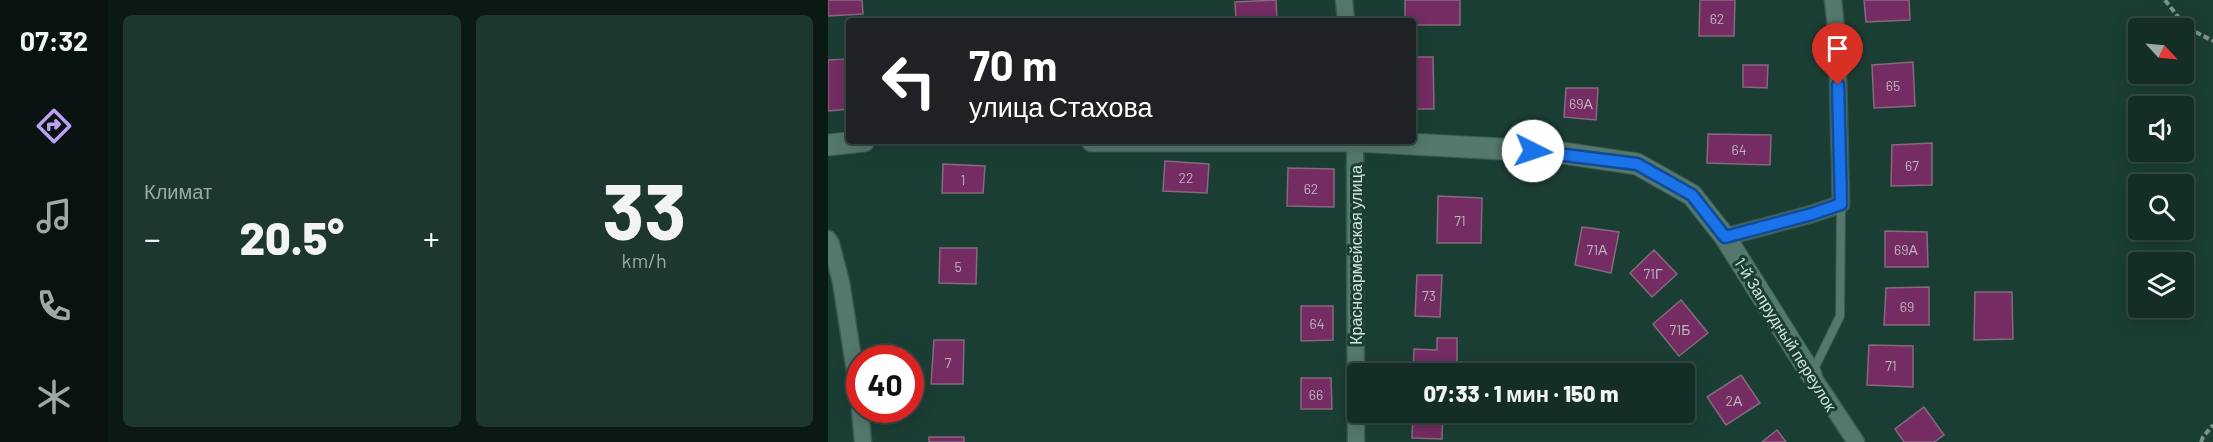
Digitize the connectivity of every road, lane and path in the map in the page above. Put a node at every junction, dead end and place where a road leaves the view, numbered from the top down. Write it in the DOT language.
graph roads {
  1 [pos="1344,0"];
  2 [pos="1833,0"];
  3 [pos="2165,0"];
  4 [pos="1346,18"];
  5 [pos="2213,41"];
  6 [pos="846,143"];
  7 [pos="1355,144"];
  8 [pos="1410,144"];
  9 [pos="828,145"];
  10 [pos="1841,204"];
  11 [pos="1725,237"];
  12 [pos="828,238"];
  13 [pos="851,345"];
  14 [pos="1811,374"];
  15 [pos="861,423"];
  16 [pos="2213,425"];
  17 [pos="863,442"];
  18 [pos="1356,442"];
  19 [pos="1856,442"];
  20 [pos="2201,442"];
  1 -- 4 [label="street"];
  2 -- 10 [label="street"];
  3 -- 5 [label="path"];
  6 -- 9 [label="street"];
  7 -- 18 [label="street, Красноармейская улица"];
  8 -- 11 [label="street, 1-й Запрудный переулок"];
  10 -- 11 [label="street"];
  10 -- 14 [label="lane"];
  11 -- 14 [label="street, 1-й Запрудный переулок"];
  12 -- 13 [label="street"];
  14 -- 19 [label="street, 1-й Запрудный переулок"];
  15 -- 17 [label="street"];
  16 -- 20 [label="path"];
}
